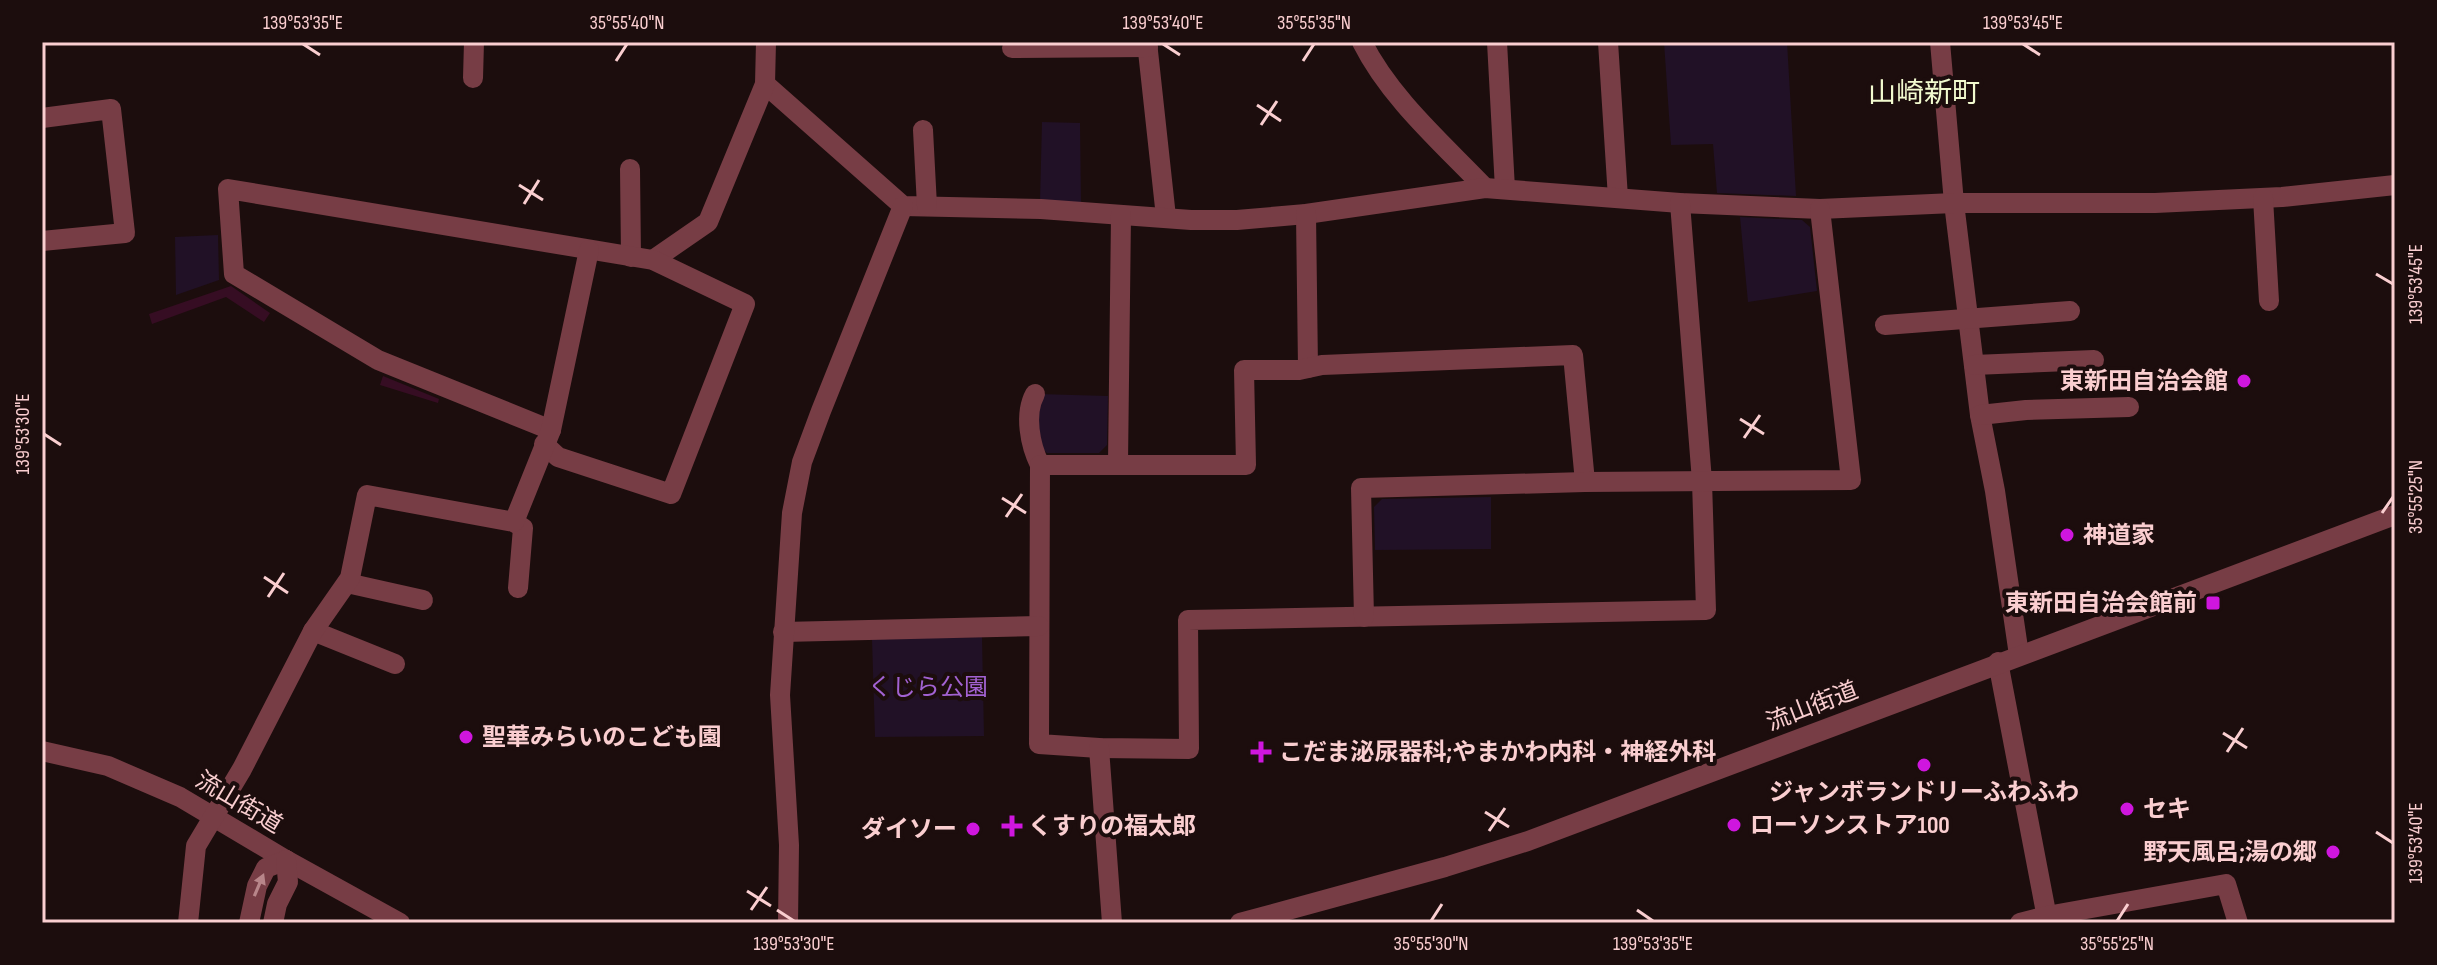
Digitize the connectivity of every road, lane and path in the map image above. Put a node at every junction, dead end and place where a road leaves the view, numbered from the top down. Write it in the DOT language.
graph roads {
  1 [pos="474,42"];
  2 [pos="766,42"];
  3 [pos="1362,42"];
  4 [pos="1497,42"];
  5 [pos="1608,42"];
  6 [pos="1940,42"];
  7 [pos="1148,44"];
  8 [pos="1012,48"];
  9 [pos="473,78"];
  10 [pos="765,84"];
  11 [pos="42,118"];
  12 [pos="923,130"];
  13 [pos="630,169"];
  14 [pos="2395,185"];
  15 [pos="1495,188"];
  16 [pos="1618,198"];
  17 [pos="2263,198"];
  18 [pos="1680,203"];
  19 [pos="1954,203"];
  20 [pos="903,206"];
  21 [pos="927,206"];
  22 [pos="1820,209"];
  23 [pos="1306,214"];
  24 [pos="1121,215"];
  25 [pos="1166,217"];
  26 [pos="42,241"];
  27 [pos="589,250"];
  28 [pos="631,257"];
  29 [pos="653,260"];
  30 [pos="2269,301"];
  31 [pos="2070,311"];
  32 [pos="1968,318"];
  33 [pos="1885,325"];
  34 [pos="2094,360"];
  35 [pos="1974,365"];
  36 [pos="1308,368"];
  37 [pos="1035,394"];
  38 [pos="2129,407"];
  39 [pos="1980,415"];
  40 [pos="547,437"];
  41 [pos="1118,463"];
  42 [pos="1040,465"];
  43 [pos="1702,481"];
  44 [pos="1585,482"];
  45 [pos="2395,515"];
  46 [pos="514,522"];
  47 [pos="347,583"];
  48 [pos="518,588"];
  49 [pos="423,600"];
  50 [pos="1364,617"];
  51 [pos="1039,626"];
  52 [pos="313,631"];
  53 [pos="783,632"];
  54 [pos="2019,655"];
  55 [pos="1998,662"];
  56 [pos="395,664"];
  57 [pos="1099,748"];
  58 [pos="42,751"];
  59 [pos="212,816"];
  60 [pos="286,860"];
  61 [pos="2047,920"];
  62 [pos="188,923"];
  63 [pos="249,923"];
  64 [pos="273,923"];
  65 [pos="400,923"];
  66 [pos="788,923"];
  67 [pos="1112,923"];
  68 [pos="1240,923"];
  69 [pos="2020,923"];
  70 [pos="2238,923"];
  1 -- 9 [label="street"];
  2 -- 10 [label="street"];
  3 -- 15 [label="street"];
  4 -- 15 [label="street"];
  5 -- 16 [label="street"];
  6 -- 19 [label="street"];
  7 -- 8 [label="street"];
  7 -- 25 [label="street"];
  10 -- 20 [label="street"];
  10 -- 29 [label="street"];
  11 -- 26 [label="street"];
  12 -- 21 [label="street"];
  13 -- 28 [label="street"];
  14 -- 17 [label="street"];
  15 -- 16 [label="street"];
  15 -- 23 [label="street"];
  16 -- 18 [label="street"];
  17 -- 19 [label="street"];
  17 -- 30 [label="street"];
  18 -- 22 [label="street"];
  18 -- 43 [label="street"];
  19 -- 22 [label="street"];
  19 -- 32 [label="street"];
  20 -- 21 [label="street"];
  20 -- 53 [label="street"];
  21 -- 24 [label="street"];
  22 -- 43 [label="street"];
  23 -- 25 [label="street"];
  23 -- 36 [label="street"];
  24 -- 25 [label="street"];
  24 -- 41 [label="street"];
  27 -- 28 [label="street"];
  27 -- 40 [label="street"];
  27 -- 40 [label="street"];
  28 -- 29 [label="street"];
  29 -- 40 [label="street"];
  31 -- 32 [label="street"];
  32 -- 33 [label="street"];
  32 -- 35 [label="street"];
  34 -- 35 [label="street"];
  35 -- 39 [label="street"];
  36 -- 41 [label="street"];
  36 -- 44 [label="street"];
  37 -- 42 [label="street"];
  38 -- 39 [label="street"];
  39 -- 54 [label="street"];
  40 -- 46 [label="street"];
  41 -- 42 [label="street"];
  42 -- 51 [label="street"];
  43 -- 44 [label="street"];
  43 -- 50 [label="street"];
  44 -- 50 [label="street"];
  45 -- 54 [label="street, 流山街道"];
  46 -- 47 [label="street"];
  46 -- 48 [label="street"];
  47 -- 49 [label="street"];
  47 -- 52 [label="street"];
  50 -- 57 [label="street"];
  51 -- 53 [label="street"];
  51 -- 57 [label="street"];
  52 -- 56 [label="street"];
  52 -- 59 [label="street"];
  53 -- 66 [label="street"];
  54 -- 55 [label="street, 流山街道"];
  55 -- 61 [label="street"];
  55 -- 68 [label="street, 流山街道"];
  57 -- 67 [label="street"];
  58 -- 59 [label="street, 流山街道"];
  59 -- 60 [label="street, 流山街道"];
  59 -- 62 [label="street"];
  63 -- 60 [label="street, one-way"];
  60 -- 64 [label="street"];
  60 -- 65 [label="street, 流山街道"];
  61 -- 69 [label="street"];
  61 -- 70 [label="street"];
}
